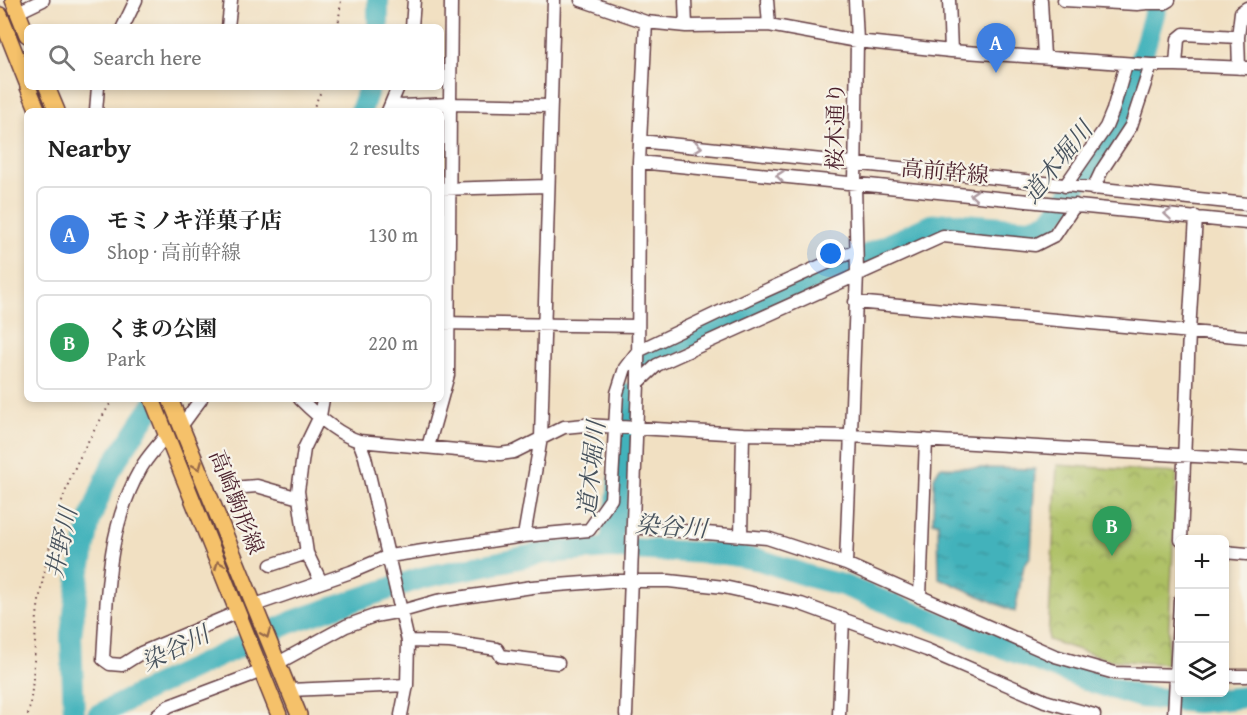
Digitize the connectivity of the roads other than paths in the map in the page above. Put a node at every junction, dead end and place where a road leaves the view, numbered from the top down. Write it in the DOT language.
graph roads {
  1 [pos="43,0"];
  2 [pos="137,0"];
  3 [pos="146,0"];
  4 [pos="231,0"];
  5 [pos="414,0"];
  6 [pos="451,0"];
  7 [pos="554,0"];
  8 [pos="582,0"];
  9 [pos="685,0"];
  10 [pos="767,0"];
  11 [pos="855,0"];
  12 [pos="950,0"];
  13 [pos="1041,0"];
  14 [pos="1064,0"];
  15 [pos="1148,2"];
  16 [pos="1167,2"];
  17 [pos="602,3"];
  18 [pos="15,6"];
  19 [pos="1247,8"];
  20 [pos="0,15"];
  21 [pos="646,22"];
  22 [pos="125,24"];
  23 [pos="228,24"];
  24 [pos="412,24"];
  25 [pos="769,25"];
  26 [pos="686,26"];
  27 [pos="24,28"];
  28 [pos="1238,37"];
  29 [pos="857,40"];
  30 [pos="951,51"];
  31 [pos="1044,57"];
  32 [pos="1126,64"];
  33 [pos="1176,65"];
  34 [pos="1151,66"];
  35 [pos="1243,68"];
  36 [pos="24,75"];
  37 [pos="30,90"];
  38 [pos="48,90"];
  39 [pos="98,90"];
  40 [pos="397,90"];
  41 [pos="450,104"];
  42 [pos="550,106"];
  43 [pos="390,107"];
  44 [pos="37,108"];
  45 [pos="56,108"];
  46 [pos="96,108"];
  47 [pos="640,141"];
  48 [pos="639,162"];
  49 [pos="855,165"];
  50 [pos="855,184"];
  51 [pos="548,186"];
  52 [pos="1065,186"];
  53 [pos="446,189"];
  54 [pos="1093,189"];
  55 [pos="1247,204"];
  56 [pos="1075,205"];
  57 [pos="1196,216"];
  58 [pos="1247,223"];
  59 [pos="856,251"];
  60 [pos="857,274"];
  61 [pos="855,302"];
  62 [pos="445,323"];
  63 [pos="545,325"];
  64 [pos="638,326"];
  65 [pos="1189,332"];
  66 [pos="1247,337"];
  67 [pos="638,351"];
  68 [pos="638,383"];
  69 [pos="444,389"];
  70 [pos="153,402"];
  71 [pos="195,402"];
  72 [pos="304,402"];
  73 [pos="322,402"];
  74 [pos="440,402"];
  75 [pos="176,412"];
  76 [pos="320,416"];
  77 [pos="616,427"];
  78 [pos="634,428"];
  79 [pos="165,432"];
  80 [pos="743,434"];
  81 [pos="852,436"];
  82 [pos="541,438"];
  83 [pos="926,440"];
  84 [pos="359,441"];
  85 [pos="428,447"];
  86 [pos="1184,455"];
  87 [pos="1247,459"];
  88 [pos="231,488"];
  89 [pos="299,498"];
  90 [pos="632,530"];
  91 [pos="1181,535"];
  92 [pos="524,536"];
  93 [pos="741,537"];
  94 [pos="1229,552"];
  95 [pos="308,553"];
  96 [pos="1247,554"];
  97 [pos="389,559"];
  98 [pos="846,564"];
  99 [pos="271,565"];
  100 [pos="630,578"];
  101 [pos="321,582"];
  102 [pos="920,597"];
  103 [pos="256,607"];
  104 [pos="401,609"];
  105 [pos="239,616"];
  106 [pos="843,618"];
  107 [pos="408,641"];
  108 [pos="277,661"];
  109 [pos="558,663"];
  110 [pos="261,668"];
  111 [pos="1229,676"];
  112 [pos="1247,676"];
  113 [pos="1175,677"];
  114 [pos="407,685"];
  115 [pos="289,690"];
  116 [pos="1176,697"];
  117 [pos="157,715"];
  118 [pos="279,715"];
  119 [pos="299,715"];
  120 [pos="400,715"];
  121 [pos="626,715"];
  122 [pos="839,715"];
  123 [pos="1094,715"];
  124 [pos="1174,715"];
  1 -- 18 [label="street"];
  2 -- 3 [label="street"];
  2 -- 22 [label="street"];
  4 -- 23 [label="street"];
  5 -- 24 [label="street"];
  6 -- 41 [label="street"];
  7 -- 42 [label="street"];
  8 -- 17 [label="street"];
  9 -- 26 [label="street"];
  10 -- 25 [label="street"];
  11 -- 29 [label="street, 桜木通り"];
  12 -- 30 [label="street"];
  13 -- 31 [label="street"];
  14 -- 15 [label="street"];
  15 -- 16 [label="street"];
  17 -- 21 [label="street"];
  18 -- 27 [label="main road"];
  19 -- 28 [label="street"];
  20 -- 36 [label="main road"];
  21 -- 26 [label="street"];
  21 -- 47 [label="street"];
  25 -- 26 [label="street"];
  25 -- 29 [label="street"];
  28 -- 33 [label="street"];
  28 -- 35 [label="street"];
  29 -- 30 [label="street"];
  29 -- 49 [label="street, 桜木通り"];
  30 -- 31 [label="street"];
  31 -- 32 [label="street"];
  32 -- 34 [label="street"];
  32 -- 52 [label="street"];
  33 -- 34 [label="street"];
  33 -- 35 [label="street"];
  34 -- 54 [label="street"];
  37 -- 44 [label="main road"];
  38 -- 45 [label="main road"];
  39 -- 46 [label="street"];
  40 -- 43 [label="street"];
  41 -- 42 [label="street"];
  41 -- 43 [label="street"];
  41 -- 53 [label="street"];
  42 -- 51 [label="street"];
  47 -- 48 [label="street"];
  47 -- 49 [label="street, 高前幹線, one-way"];
  50 -- 48 [label="street, 高前幹線, one-way"];
  48 -- 64 [label="street"];
  49 -- 50 [label="street, 桜木通り"];
  49 -- 52 [label="street, 高前幹線"];
  56 -- 50 [label="street, 高前幹線, one-way"];
  50 -- 59 [label="street, 桜木通り"];
  51 -- 53 [label="street"];
  51 -- 63 [label="street"];
  52 -- 54 [label="street, 高前幹線"];
  53 -- 62 [label="street"];
  54 -- 55 [label="street, 高前幹線"];
  57 -- 56 [label="street, 高前幹線, one-way"];
  56 -- 60 [label="street"];
  57 -- 58 [label="street, 高前幹線"];
  57 -- 65 [label="street"];
  59 -- 60 [label="street, 桜木通り"];
  59 -- 67 [label="street"];
  60 -- 61 [label="street"];
  60 -- 68 [label="street"];
  61 -- 65 [label="street"];
  61 -- 81 [label="street"];
  62 -- 63 [label="street"];
  62 -- 69 [label="street"];
  63 -- 64 [label="street"];
  63 -- 82 [label="street"];
  64 -- 67 [label="street"];
  65 -- 66 [label="street"];
  65 -- 86 [label="street"];
  67 -- 68 [label="street"];
  67 -- 77 [label="street"];
  68 -- 78 [label="street"];
  70 -- 79 [label="main road, 高崎駒形線"];
  71 -- 75 [label="street"];
  72 -- 76 [label="street"];
  73 -- 76 [label="street"];
  74 -- 85 [label="street"];
  75 -- 103 [label="main road, 高崎駒形線, one-way"];
  76 -- 84 [label="street"];
  76 -- 89 [label="street"];
  77 -- 78 [label="street"];
  77 -- 82 [label="street"];
  77 -- 92 [label="street"];
  78 -- 80 [label="street"];
  78 -- 90 [label="street"];
  105 -- 79 [label="main road, 高崎駒形線, one-way"];
  79 -- 105 [label="street"];
  80 -- 81 [label="street"];
  80 -- 93 [label="street"];
  81 -- 83 [label="street"];
  81 -- 98 [label="street"];
  82 -- 85 [label="street"];
  82 -- 92 [label="street"];
  83 -- 86 [label="street"];
  83 -- 102 [label="street"];
  84 -- 85 [label="street"];
  84 -- 97 [label="street"];
  86 -- 87 [label="street"];
  86 -- 91 [label="street"];
  88 -- 89 [label="street"];
  89 -- 95 [label="street"];
  90 -- 93 [label="street"];
  90 -- 100 [label="street"];
  92 -- 97 [label="street"];
  93 -- 98 [label="street"];
  94 -- 96 [label="street"];
  95 -- 99 [label="street"];
  95 -- 101 [label="street"];
  97 -- 101 [label="street"];
  97 -- 104 [label="street"];
  98 -- 102 [label="street"];
  100 -- 104 [label="street"];
  100 -- 106 [label="street"];
  100 -- 121 [label="street"];
  101 -- 103 [label="street"];
  102 -- 113 [label="street"];
  103 -- 108 [label="main road, 高崎駒形線, one-way"];
  104 -- 107 [label="street"];
  104 -- 108 [label="street"];
  105 -- 110 [label="main road, 高崎駒形線"];
  106 -- 122 [label="street"];
  106 -- 123 [label="street"];
  107 -- 109 [label="street"];
  107 -- 114 [label="street"];
  108 -- 115 [label="main road"];
  110 -- 117 [label="street"];
  110 -- 118 [label="main road"];
  111 -- 112 [label="street"];
  114 -- 115 [label="street"];
  114 -- 120 [label="street"];
  115 -- 119 [label="main road"];
  116 -- 124 [label="street"];
}
